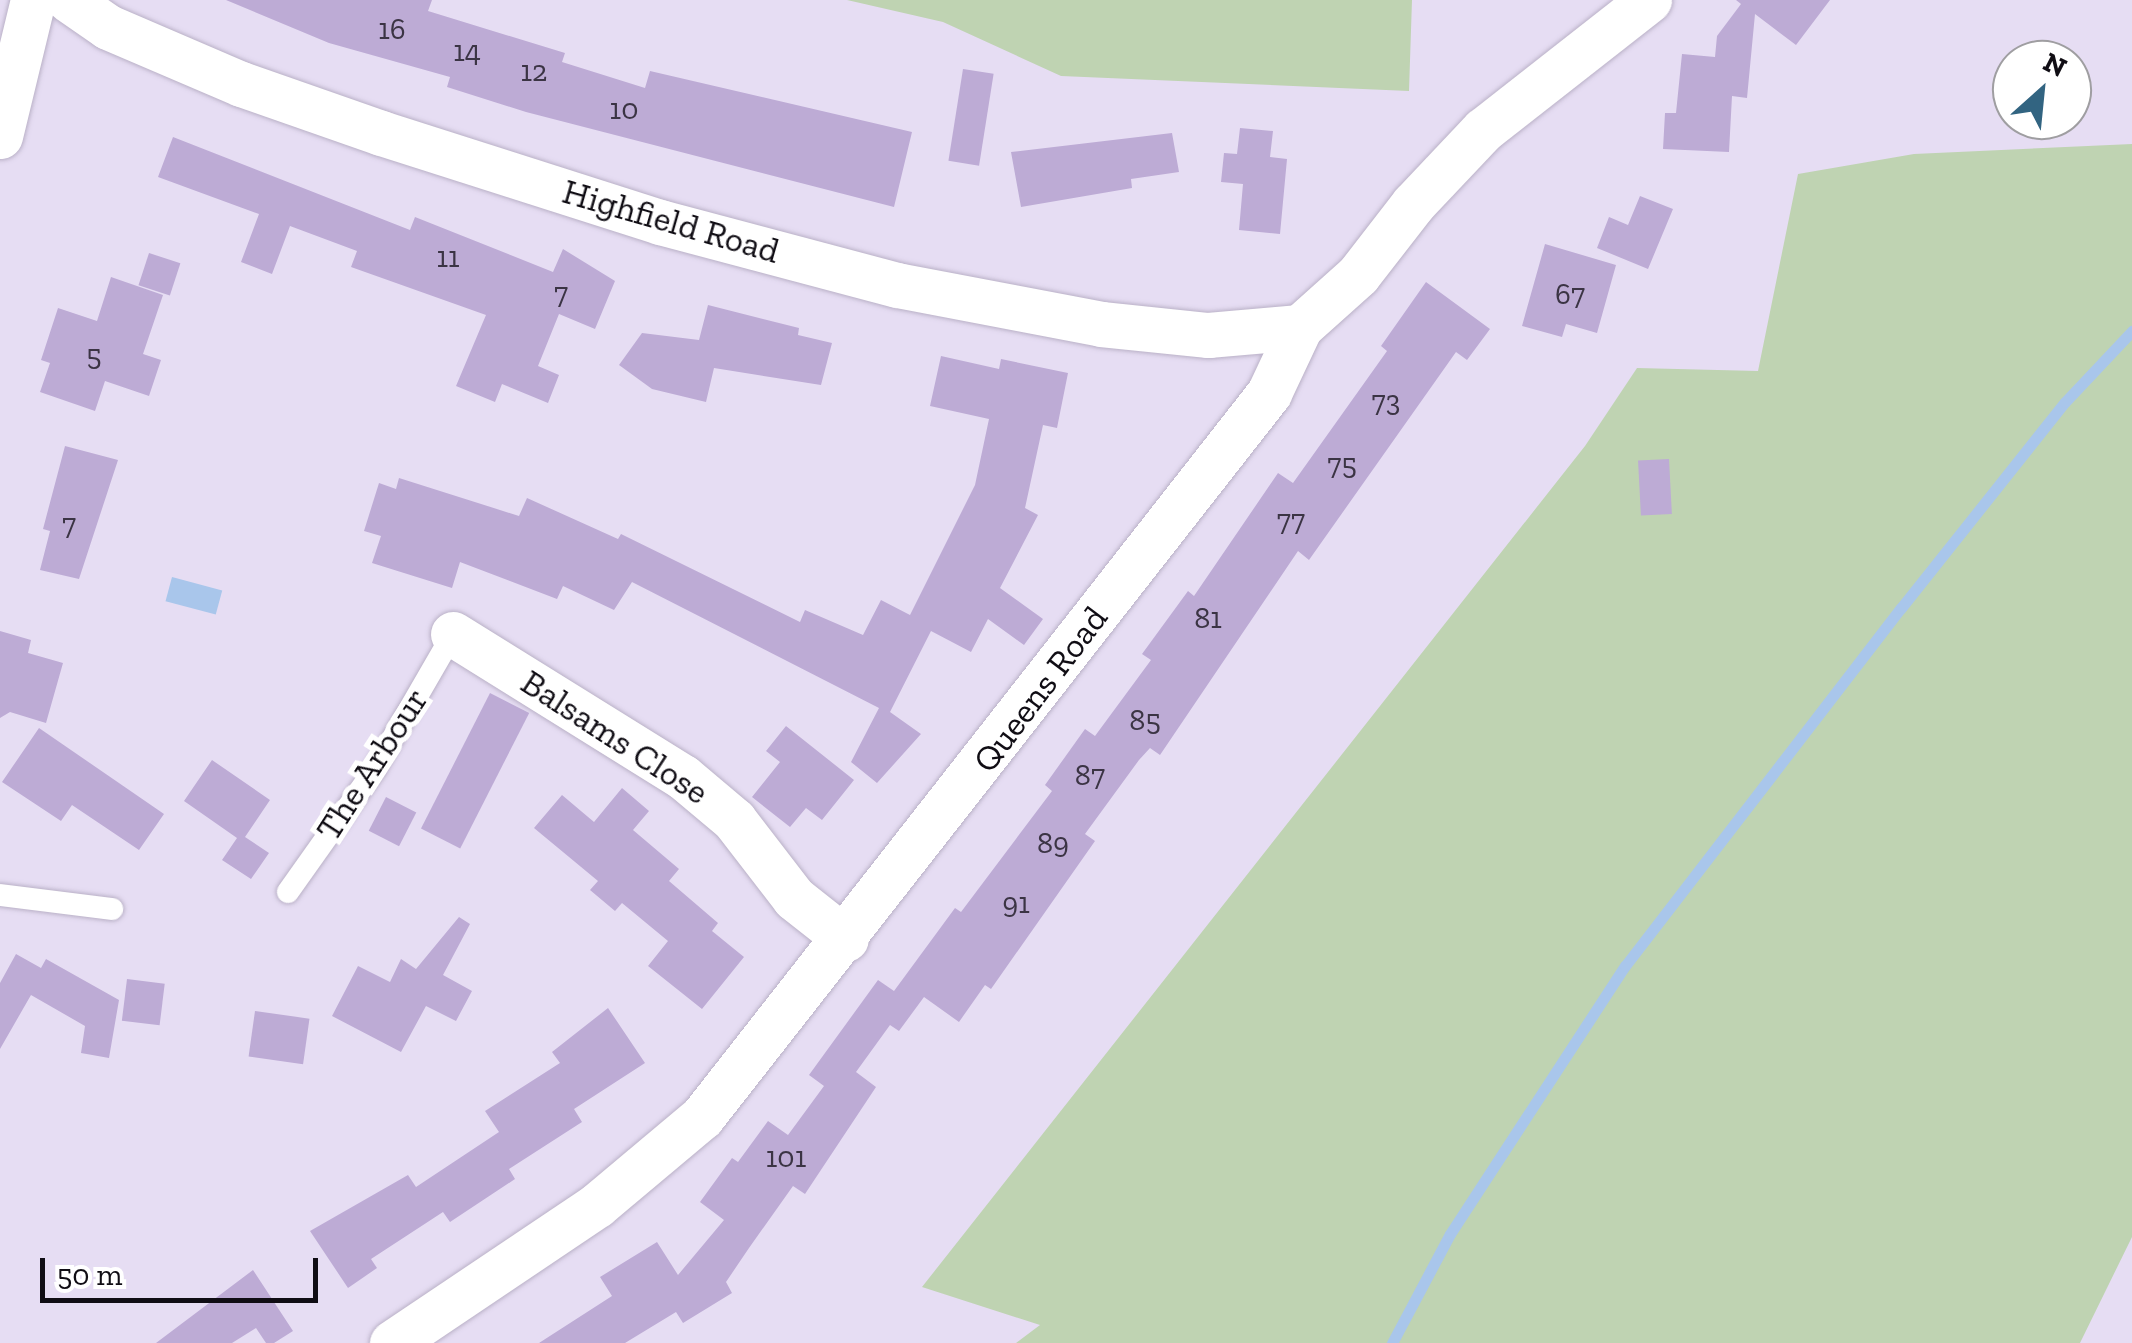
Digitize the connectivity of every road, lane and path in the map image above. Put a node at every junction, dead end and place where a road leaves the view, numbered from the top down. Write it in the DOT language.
graph roads {
  1 [pos="33,0"];
  2 [pos="69,0"];
  3 [pos="1650,0"];
  4 [pos="0,136"];
  5 [pos="1300,326"];
  6 [pos="454,634"];
  7 [pos="288,892"];
  8 [pos="0,895"];
  9 [pos="112,909"];
  10 [pos="846,939"];
  11 [pos="392,1343"];
  1 -- 4 [label="street"];
  2 -- 5 [label="street, Highfield Road"];
  3 -- 5 [label="street, Queens Road"];
  5 -- 10 [label="street, Queens Road"];
  6 -- 7 [label="lane, The Arbour"];
  6 -- 10 [label="street, Balsams Close"];
  8 -- 9 [label="lane"];
  10 -- 11 [label="street, Queens Road"];
}
